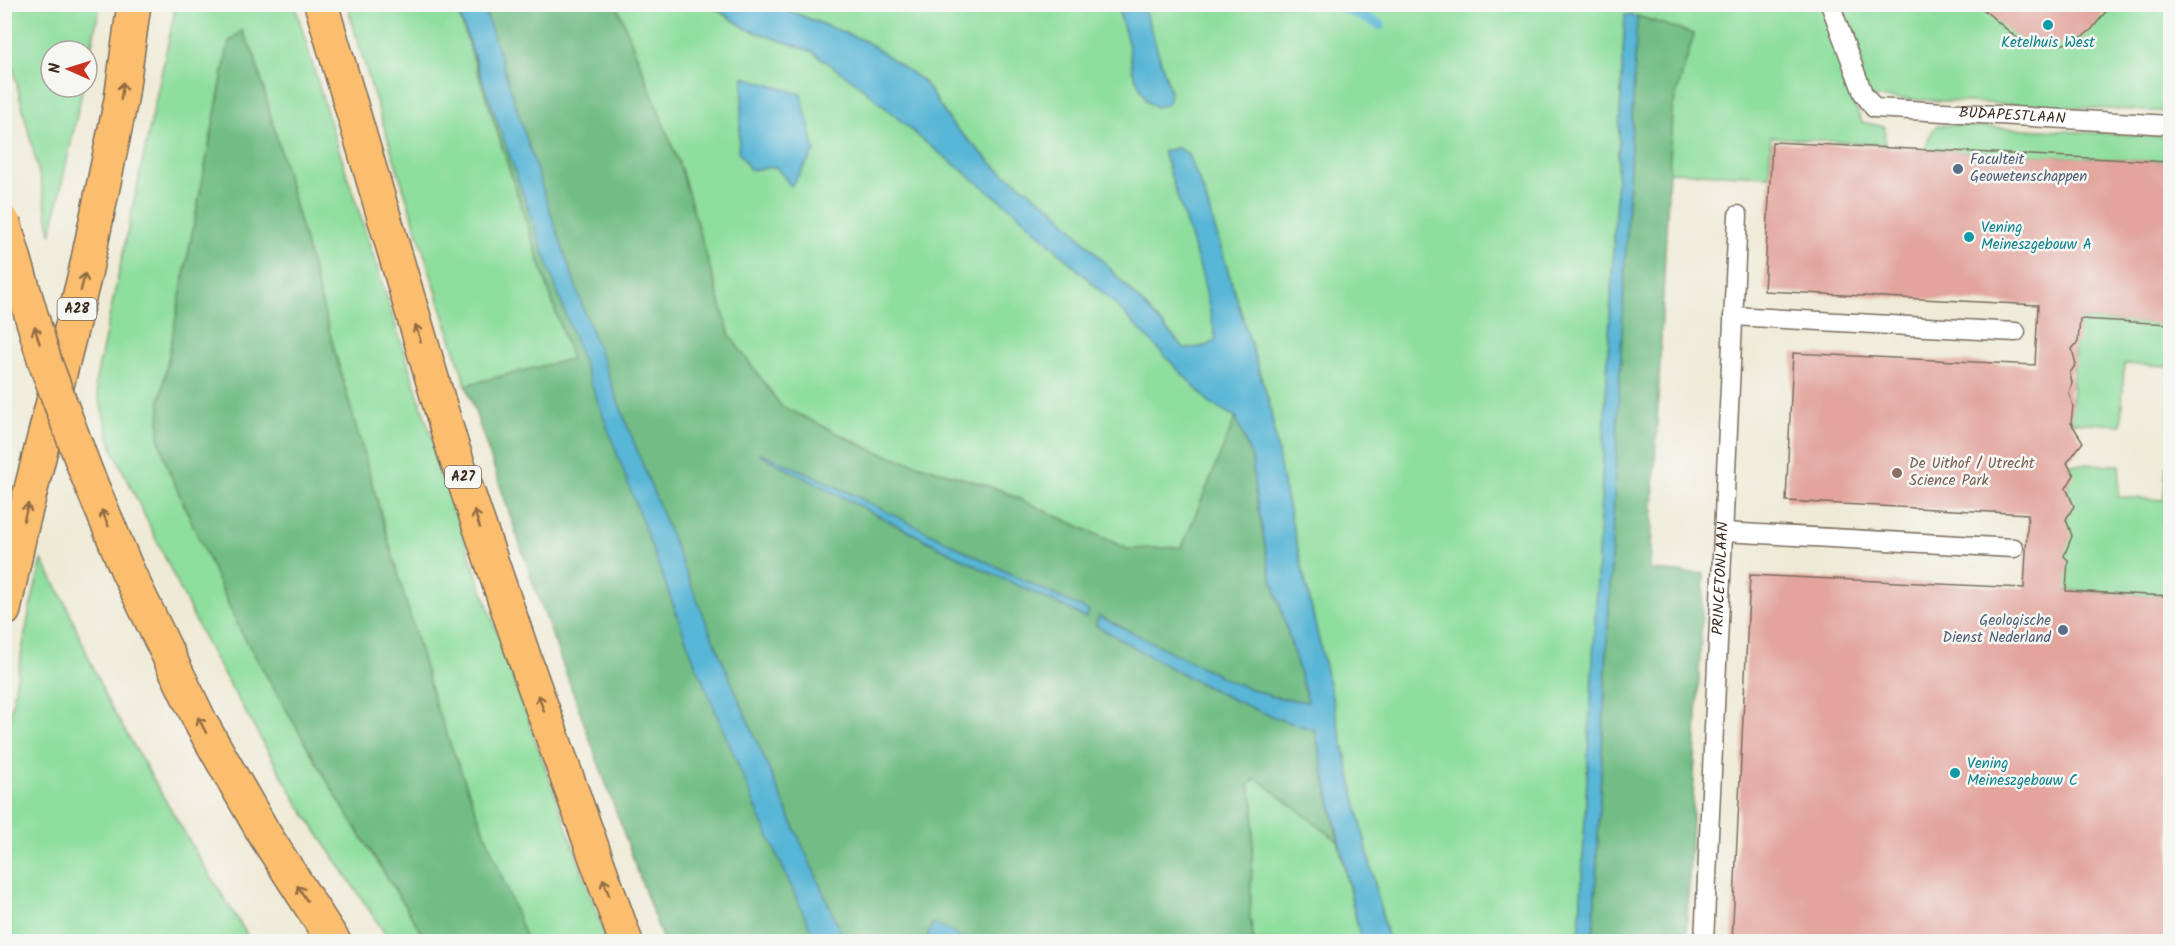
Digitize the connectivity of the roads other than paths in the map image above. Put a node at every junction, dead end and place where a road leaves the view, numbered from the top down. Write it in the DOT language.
graph roads {
  1 [pos="134,4"];
  2 [pos="321,4"];
  3 [pos="1830,4"];
  4 [pos="2170,125"];
  5 [pos="1738,215"];
  6 [pos="4,223"];
  7 [pos="1733,316"];
  8 [pos="2016,332"];
  9 [pos="1723,532"];
  10 [pos="2014,549"];
  11 [pos="4,610"];
  12 [pos="334,942"];
  13 [pos="626,942"];
  14 [pos="1704,942"];
  11 -- 1 [label="highway, A28, one-way"];
  13 -- 2 [label="highway, A27, one-way"];
  3 -- 4 [label="lane, BUDAPESTLAAN"];
  5 -- 7 [label="lane, PRINCETONLAAN"];
  12 -- 6 [label="highway, one-way, bridge"];
  7 -- 8 [label="lane"];
  7 -- 9 [label="lane, PRINCETONLAAN"];
  9 -- 10 [label="lane"];
  9 -- 14 [label="lane, PRINCETONLAAN"];
}
